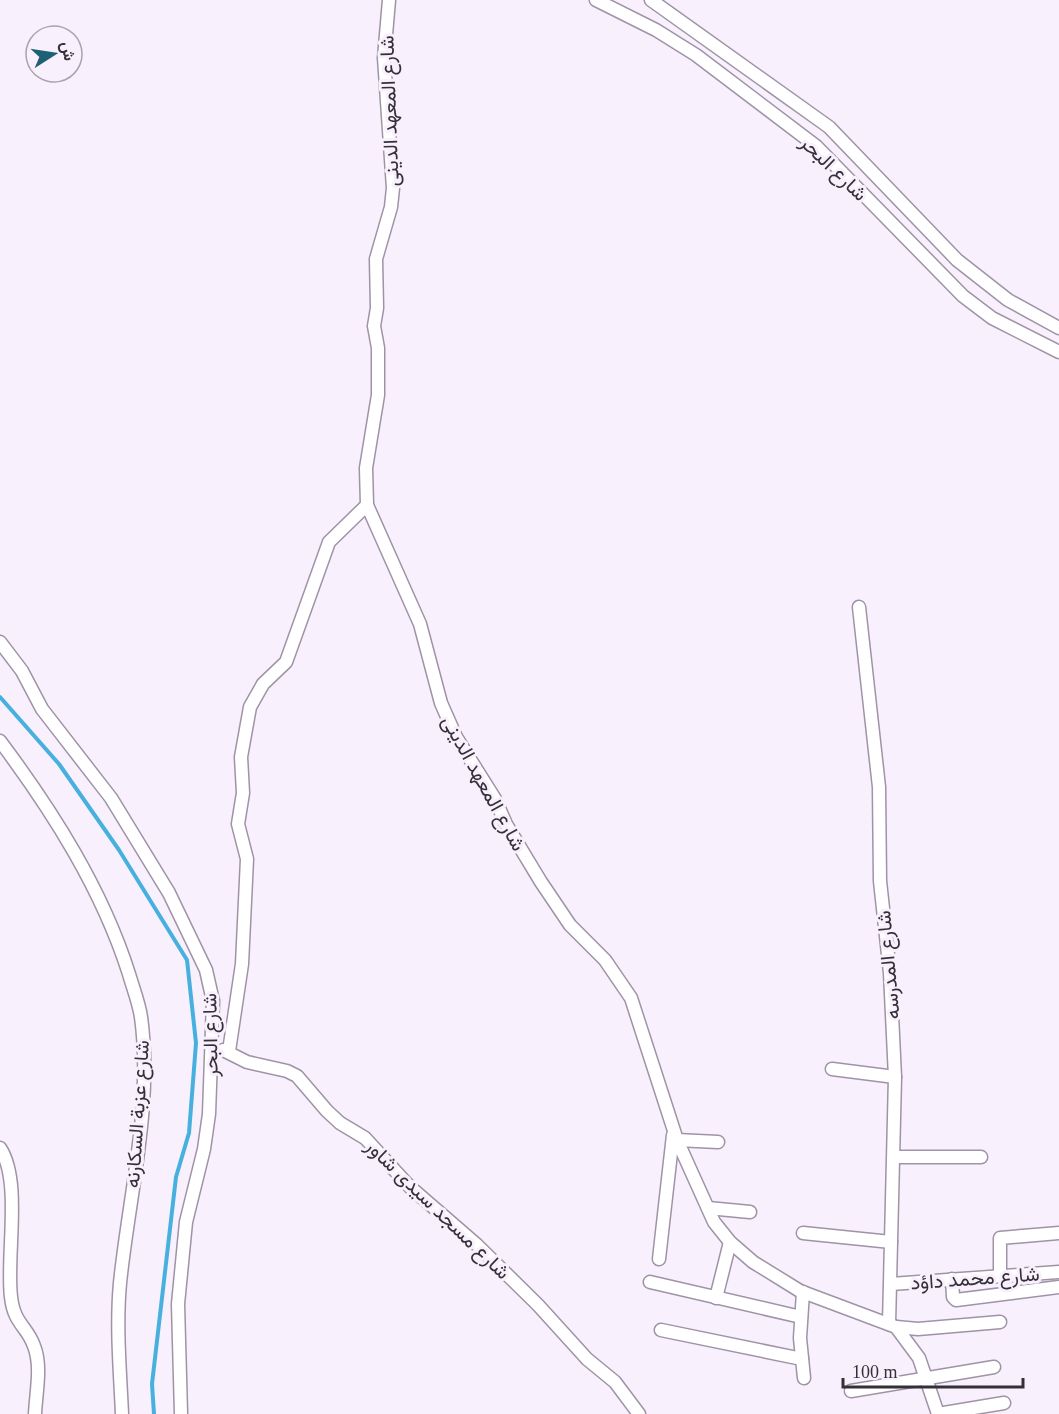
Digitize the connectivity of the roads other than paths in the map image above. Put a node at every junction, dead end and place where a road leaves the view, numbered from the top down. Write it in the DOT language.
graph roads {
  1 [pos="389,0"];
  2 [pos="597,0"];
  3 [pos="651,0"];
  4 [pos="923,228"];
  5 [pos="910,240"];
  6 [pos="1059,328"];
  7 [pos="1059,352"];
  8 [pos="367,505"];
  9 [pos="859,607"];
  10 [pos="0,642"];
  11 [pos="0,741"];
  12 [pos="229,1051"];
  13 [pos="212,1054"];
  14 [pos="832,1069"];
  15 [pos="896,1077"];
  16 [pos="675,1136"];
  17 [pos="718,1142"];
  18 [pos="0,1148"];
  19 [pos="894,1157"];
  20 [pos="981,1157"];
  21 [pos="708,1208"];
  22 [pos="750,1212"];
  23 [pos="803,1233"];
  24 [pos="1059,1233"];
  25 [pos="730,1242"];
  26 [pos="891,1242"];
  27 [pos="659,1259"];
  28 [pos="1059,1272"];
  29 [pos="1000,1276"];
  30 [pos="952,1279"];
  31 [pos="650,1282"];
  32 [pos="891,1284"];
  33 [pos="1059,1287"];
  34 [pos="803,1292"];
  35 [pos="716,1298"];
  36 [pos="801,1317"];
  37 [pos="1000,1322"];
  38 [pos="892,1325"];
  39 [pos="661,1330"];
  40 [pos="802,1359"];
  41 [pos="994,1367"];
  42 [pos="804,1378"];
  43 [pos="928,1378"];
  44 [pos="851,1391"];
  45 [pos="1004,1403"];
  46 [pos="35,1414"];
  47 [pos="122,1414"];
  48 [pos="181,1414"];
  49 [pos="639,1414"];
  50 [pos="938,1414"];
  1 -- 8 [label="street, شارع المعهد الدينى"];
  2 -- 5 [label="street, شارع البحر"];
  3 -- 4 [label="street, شارع البحر"];
  4 -- 5 [label="street"];
  4 -- 6 [label="street, شارع البحر"];
  5 -- 7 [label="street, شارع البحر"];
  8 -- 12 [label="street"];
  8 -- 16 [label="street, شارع المعهد الدينى"];
  9 -- 15 [label="street, شارع المدرسه"];
  10 -- 13 [label="street, شارع البحر"];
  11 -- 47 [label="street, شارع عزبة السكارنه"];
  12 -- 13 [label="street"];
  12 -- 49 [label="street, شارع مسجد سيدى شاور"];
  13 -- 48 [label="street, شارع البحر"];
  14 -- 15 [label="street"];
  15 -- 19 [label="street, شارع المدرسه"];
  16 -- 17 [label="street"];
  16 -- 21 [label="street, شارع المعهد الدينى"];
  16 -- 27 [label="street"];
  18 -- 46 [label="street"];
  19 -- 20 [label="street"];
  19 -- 26 [label="street, شارع المدرسه"];
  21 -- 22 [label="street"];
  21 -- 25 [label="street, شارع المعهد الدينى"];
  23 -- 26 [label="street"];
  24 -- 29 [label="street"];
  25 -- 34 [label="street, شارع المعهد الدينى"];
  25 -- 35 [label="street"];
  26 -- 32 [label="street, شارع المدرسه"];
  28 -- 29 [label="street, شارع محمد داؤد"];
  29 -- 30 [label="street, شارع محمد داؤد"];
  30 -- 32 [label="street, شارع محمد داؤد"];
  30 -- 33 [label="street"];
  31 -- 35 [label="street"];
  32 -- 38 [label="street, شارع المدرسه"];
  34 -- 36 [label="street"];
  34 -- 38 [label="street, شارع المعهد الدينى"];
  35 -- 36 [label="street"];
  36 -- 40 [label="street"];
  37 -- 38 [label="street, شارع المعهد الدينى"];
  38 -- 43 [label="street"];
  39 -- 40 [label="street"];
  40 -- 42 [label="street"];
  41 -- 43 [label="street"];
  43 -- 44 [label="street"];
  43 -- 50 [label="street"];
  45 -- 50 [label="street"];
}
